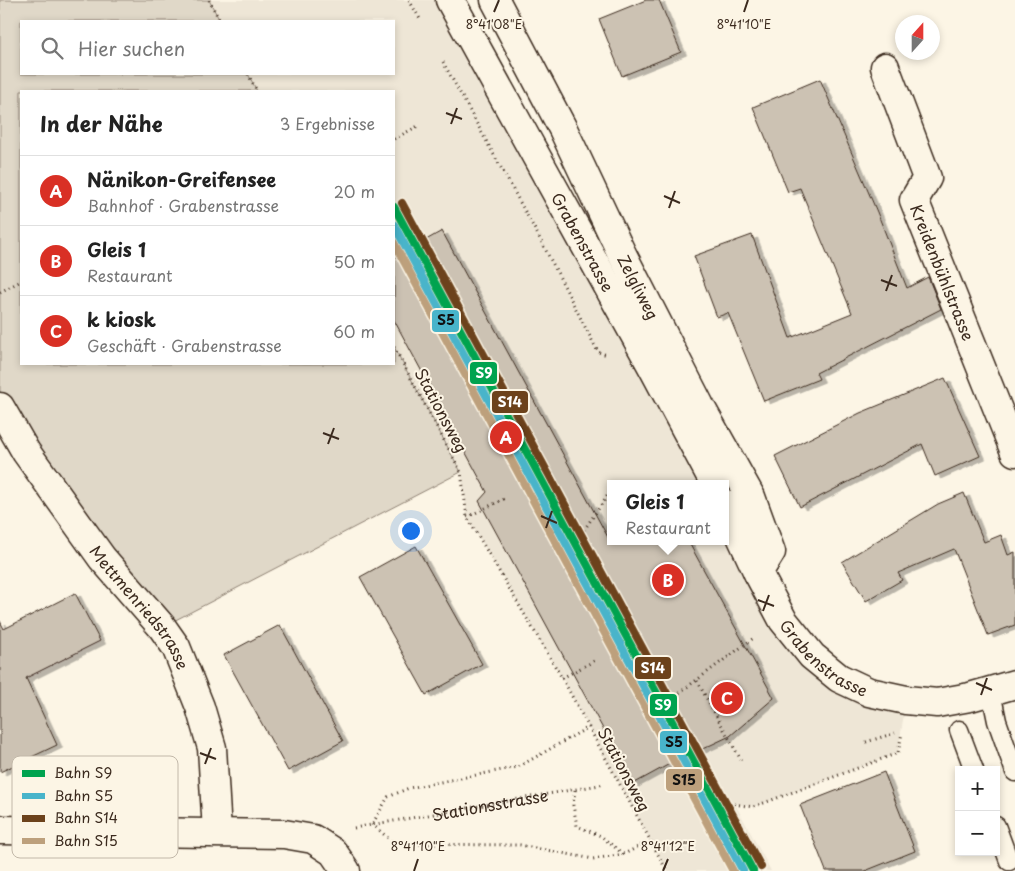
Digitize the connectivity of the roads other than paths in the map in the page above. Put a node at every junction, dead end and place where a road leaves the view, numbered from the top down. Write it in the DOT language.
graph roads {
  1 [pos="450,0"];
  2 [pos="495,0"];
  3 [pos="885,67"];
  4 [pos="0,407"];
  5 [pos="1015,452"];
  6 [pos="713,480"];
  7 [pos="729,510"];
  8 [pos="758,573"];
  9 [pos="1003,688"];
  10 [pos="959,730"];
  11 [pos="972,766"];
  12 [pos="1015,772"];
  13 [pos="178,832"];
  14 [pos="217,832"];
  15 [pos="1000,837"];
  16 [pos="1009,861"];
  17 [pos="346,871"];
  1 -- 6 [label="street, Grabenstrasse"];
  2 -- 8 [label="street, Zelgliweg"];
  3 -- 5 [label="street, Kreidenbühlstrasse"];
  4 -- 14 [label="street, Mettmenriedstrasse"];
  7 -- 8 [label="street, Grabenstrasse"];
  8 -- 9 [label="street, Grabenstrasse"];
  9 -- 12 [label="lane"];
  10 -- 11 [label="lane"];
  13 -- 14 [label="street"];
  14 -- 17 [label="street"];
  15 -- 16 [label="lane"];
}
